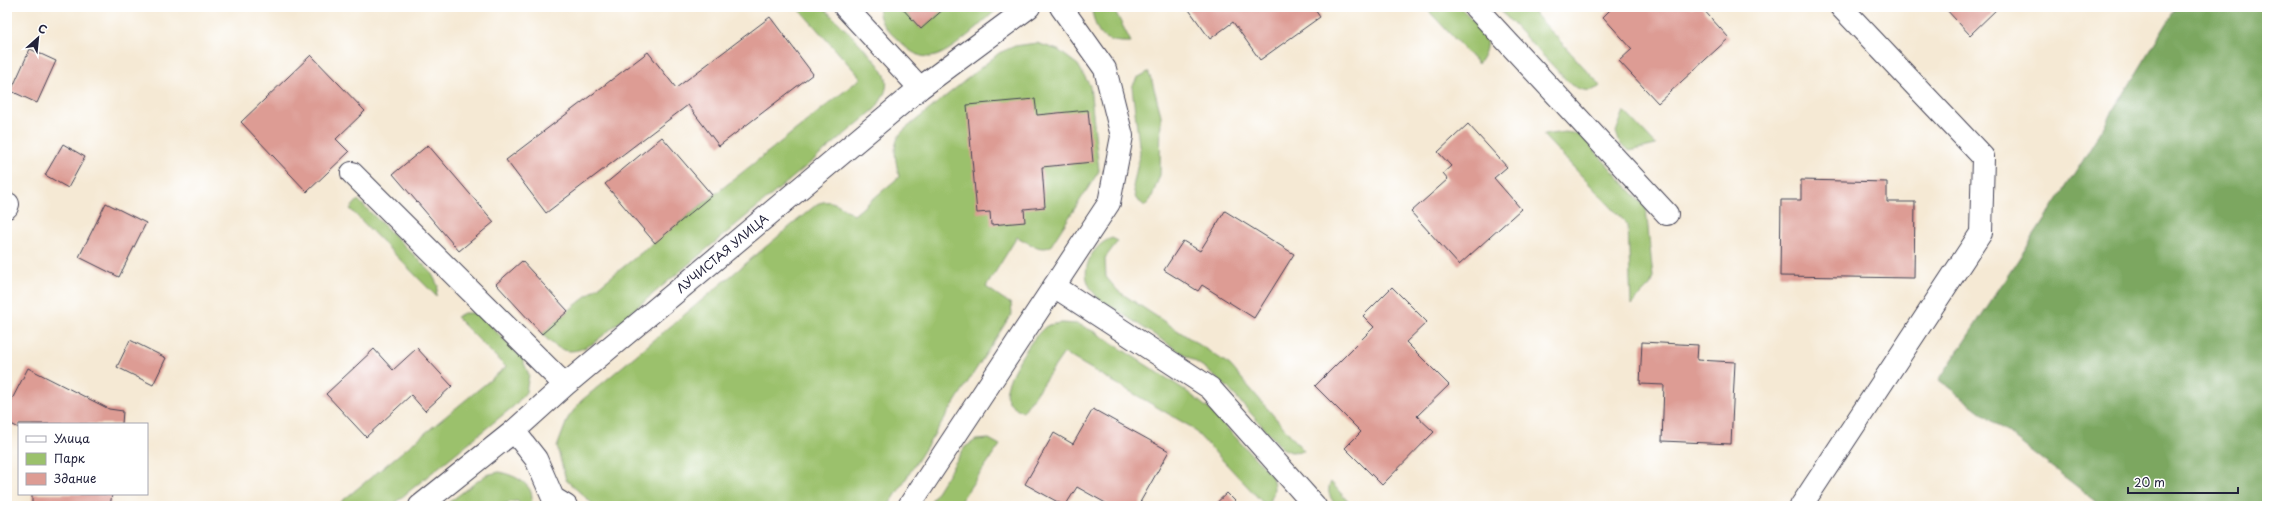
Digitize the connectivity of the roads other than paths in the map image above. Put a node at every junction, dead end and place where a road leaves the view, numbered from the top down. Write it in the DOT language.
graph roads {
  1 [pos="845,7"];
  2 [pos="1029,7"];
  3 [pos="1061,7"];
  4 [pos="1475,7"];
  5 [pos="1841,7"];
  6 [pos="920,88"];
  7 [pos="352,172"];
  8 [pos="1667,214"];
  9 [pos="1054,286"];
  10 [pos="565,385"];
  11 [pos="514,430"];
  12 [pos="420,506"];
  13 [pos="566,506"];
  14 [pos="909,506"];
  15 [pos="1315,506"];
  16 [pos="1800,506"];
  1 -- 6 [label="street"];
  2 -- 6 [label="street, ЛУЧИСТАЯ УЛИЦА"];
  3 -- 9 [label="street"];
  4 -- 8 [label="street"];
  5 -- 16 [label="street"];
  6 -- 10 [label="street, ЛУЧИСТАЯ УЛИЦА"];
  7 -- 10 [label="street"];
  9 -- 14 [label="street"];
  9 -- 15 [label="street"];
  10 -- 11 [label="street, ЛУЧИСТАЯ УЛИЦА"];
  11 -- 12 [label="street, ЛУЧИСТАЯ УЛИЦА"];
  11 -- 13 [label="street"];
}
